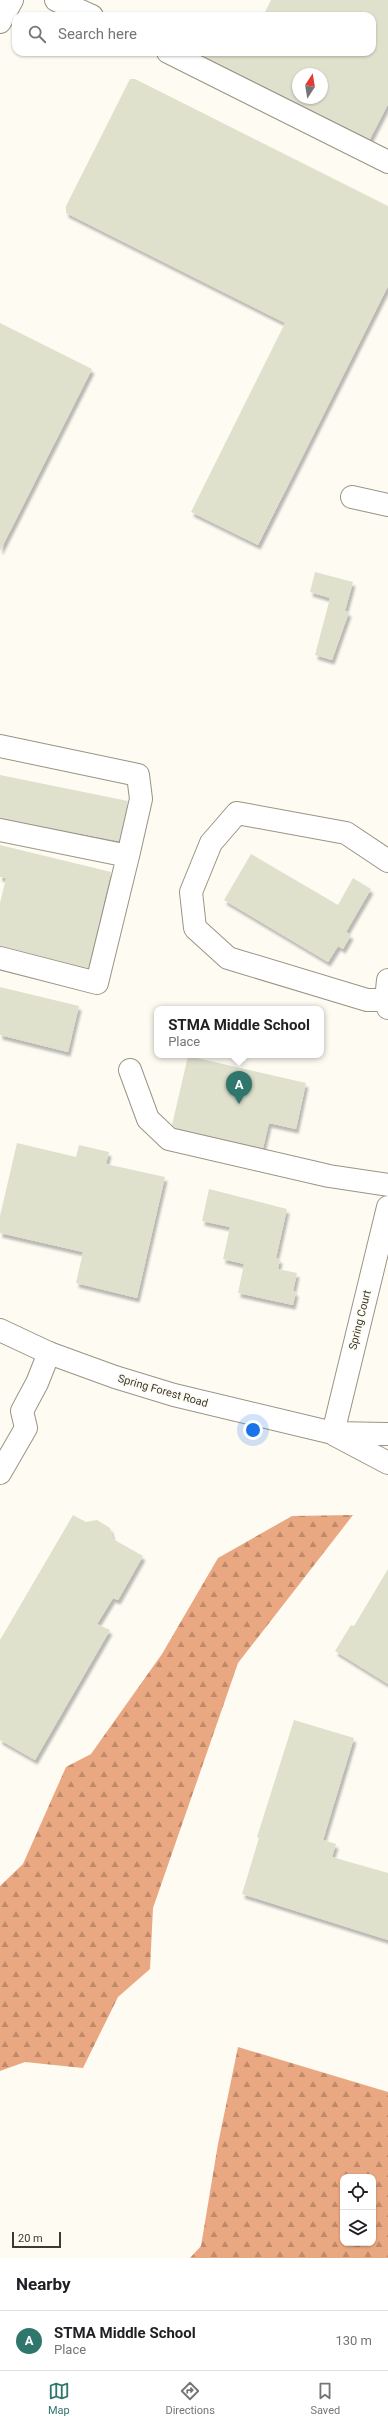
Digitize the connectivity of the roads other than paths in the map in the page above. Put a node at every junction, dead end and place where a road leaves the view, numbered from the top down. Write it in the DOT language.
graph roads {
  1 [pos="12,0"];
  2 [pos="56,0"];
  3 [pos="83,12"];
  4 [pos="0,22"];
  5 [pos="176,56"];
  6 [pos="388,162"];
  7 [pos="352,497"];
  8 [pos="388,505"];
  9 [pos="0,746"];
  10 [pos="0,830"];
  11 [pos="128,856"];
  12 [pos="388,861"];
  13 [pos="0,958"];
  14 [pos="382,997"];
  15 [pos="130,1070"];
  16 [pos="388,1185"];
  17 [pos="388,1207"];
  18 [pos="0,1330"];
  19 [pos="49,1353"];
  20 [pos="333,1433"];
  21 [pos="388,1434"];
  22 [pos="388,1463"];
  23 [pos="0,1473"];
  1 -- 4 [label="main road"];
  2 -- 3 [label="main road"];
  5 -- 6 [label="main road"];
  7 -- 8 [label="main road"];
  9 -- 11 [label="main road"];
  10 -- 11 [label="main road"];
  11 -- 13 [label="main road"];
  12 -- 14 [label="main road"];
  15 -- 16 [label="main road"];
  17 -- 20 [label="main road, Spring Court"];
  18 -- 19 [label="main road, Spring Forest Road"];
  19 -- 20 [label="main road, Spring Forest Road"];
  19 -- 23 [label="main road"];
  20 -- 21 [label="main road, Spring Forest Road"];
  20 -- 22 [label="main road, Spring Forest Road"];
}
